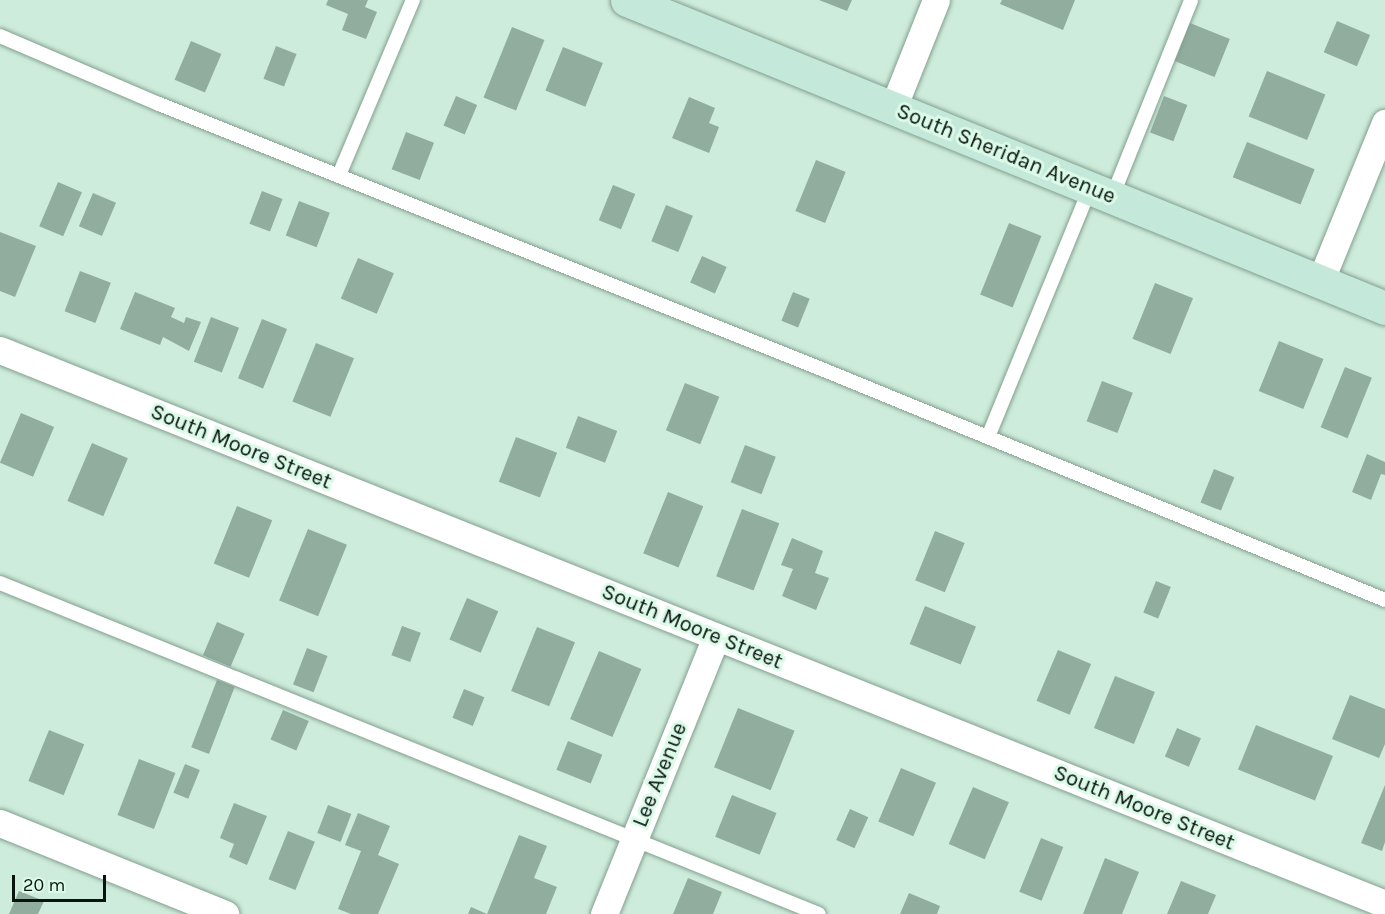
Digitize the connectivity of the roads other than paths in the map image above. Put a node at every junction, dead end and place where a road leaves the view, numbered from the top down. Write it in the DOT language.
graph roads {
  1 [pos="413,0"];
  2 [pos="627,0"];
  3 [pos="936,0"];
  4 [pos="1191,0"];
  5 [pos="675,9"];
  6 [pos="0,36"];
  7 [pos="893,108"];
  8 [pos="1385,123"];
  9 [pos="339,175"];
  10 [pos="1101,193"];
  11 [pos="1320,282"];
  12 [pos="1385,308"];
  13 [pos="0,350"];
  14 [pos="988,437"];
  15 [pos="0,583"];
  16 [pos="1385,600"];
  17 [pos="716,637"];
  18 [pos="0,823"];
  19 [pos="634,839"];
  20 [pos="1385,904"];
  21 [pos="225,914"];
  22 [pos="604,914"];
  23 [pos="819,914"];
  1 -- 9 [label="lane"];
  2 -- 5 [label="street, South Sheridan Avenue"];
  3 -- 7 [label="street"];
  4 -- 10 [label="lane"];
  5 -- 7 [label="street, South Sheridan Avenue"];
  6 -- 9 [label="lane"];
  7 -- 10 [label="street, South Sheridan Avenue"];
  8 -- 11 [label="street"];
  9 -- 14 [label="lane"];
  10 -- 11 [label="street, South Sheridan Avenue"];
  10 -- 14 [label="lane"];
  11 -- 12 [label="street, South Sheridan Avenue"];
  13 -- 17 [label="street, South Moore Street"];
  14 -- 16 [label="lane"];
  15 -- 19 [label="lane"];
  17 -- 19 [label="street, Lee Avenue"];
  17 -- 20 [label="street, South Moore Street"];
  18 -- 21 [label="street"];
  19 -- 22 [label="street, Lee Avenue"];
  19 -- 23 [label="lane"];
}
